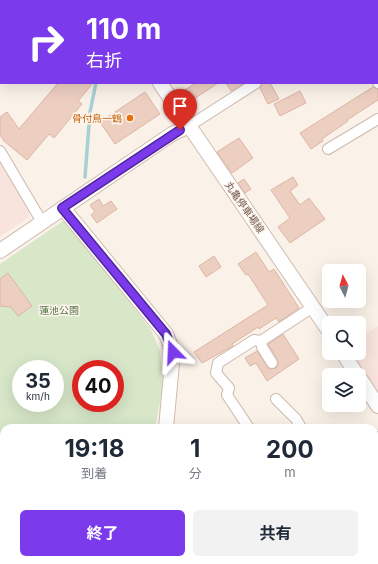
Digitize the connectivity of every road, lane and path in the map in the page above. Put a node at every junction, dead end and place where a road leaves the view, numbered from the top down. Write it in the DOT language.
graph roads {
  1 [pos="161,84"];
  2 [pos="254,84"];
  3 [pos="378,119"];
  4 [pos="189,126"];
  5 [pos="328,149"];
  6 [pos="0,151"];
  7 [pos="62,208"];
  8 [pos="42,222"];
  9 [pos="0,251"];
  10 [pos="313,307"];
  11 [pos="322,320"];
  12 [pos="261,342"];
  13 [pos="272,363"];
  14 [pos="366,388"];
  15 [pos="276,399"];
  16 [pos="378,406"];
  17 [pos="166,424"];
  18 [pos="246,424"];
  19 [pos="299,424"];
  1 -- 4 [label="street, 丸亀停車場線"];
  2 -- 4 [label="street"];
  3 -- 5 [label="street"];
  4 -- 7 [label="street"];
  4 -- 10 [label="street, 丸亀停車場線"];
  6 -- 8 [label="street"];
  7 -- 8 [label="street"];
  7 -- 17 [label="street"];
  8 -- 9 [label="street"];
  10 -- 11 [label="street, 丸亀停車場線"];
  10 -- 12 [label="street"];
  12 -- 13 [label="street"];
  12 -- 18 [label="street"];
  14 -- 16 [label="street"];
  15 -- 19 [label="street"];
}
